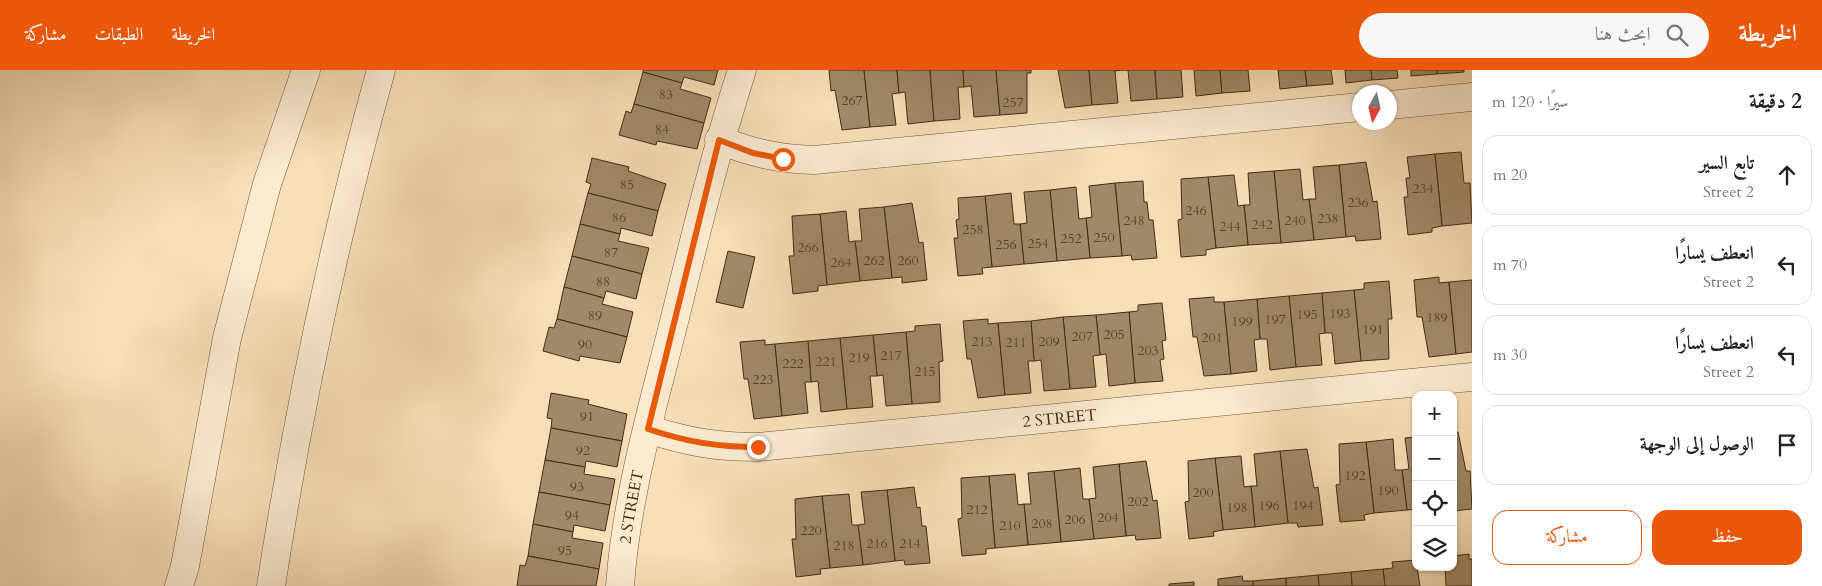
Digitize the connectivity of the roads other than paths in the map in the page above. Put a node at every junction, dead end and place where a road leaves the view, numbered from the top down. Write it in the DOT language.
graph roads {
  1 [pos="306,70"];
  2 [pos="381,70"];
  3 [pos="742,70"];
  4 [pos="1472,97"];
  5 [pos="1397,104"];
  6 [pos="1352,109"];
  7 [pos="719,140"];
  8 [pos="1472,377"];
  9 [pos="648,429"];
  10 [pos="183,579"];
  11 [pos="270,586"];
  12 [pos="620,586"];
  1 -- 10 [label="street"];
  2 -- 11 [label="street"];
  3 -- 7 [label="street, 2 STREET"];
  4 -- 5 [label="street"];
  6 -- 7 [label="street"];
  7 -- 9 [label="street, 2 STREET"];
  8 -- 9 [label="street, 2 STREET"];
  9 -- 12 [label="street, 2 STREET"];
}
